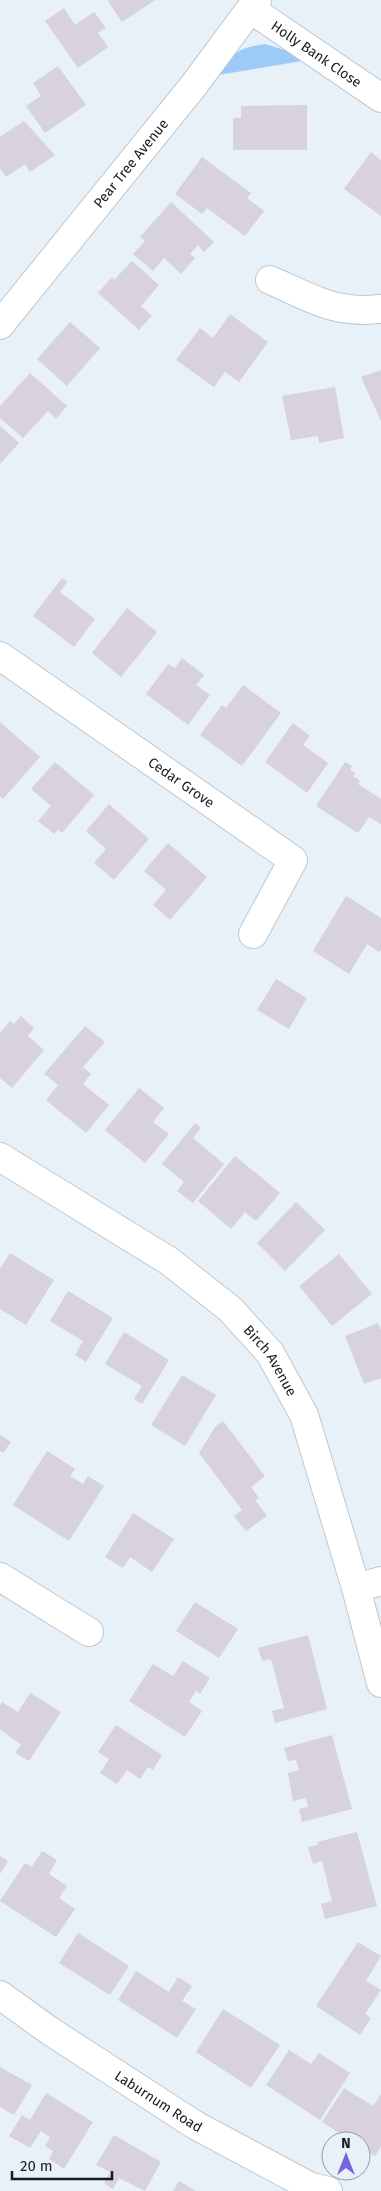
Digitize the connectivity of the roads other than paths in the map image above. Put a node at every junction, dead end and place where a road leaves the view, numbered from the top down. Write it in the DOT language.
graph roads {
  1 [pos="255,5"];
  2 [pos="381,98"];
  3 [pos="270,280"];
  4 [pos="381,308"];
  5 [pos="0,325"];
  6 [pos="0,656"];
  7 [pos="253,934"];
  8 [pos="0,1157"];
  9 [pos="0,1577"];
  10 [pos="368,1584"];
  11 [pos="89,1632"];
  12 [pos="381,1683"];
  13 [pos="0,1995"];
  14 [pos="328,2191"];
  1 -- 2 [label="street, Holly Bank Close"];
  1 -- 5 [label="street, Pear Tree Avenue"];
  3 -- 4 [label="street"];
  6 -- 7 [label="street, Cedar Grove"];
  8 -- 10 [label="street, Birch Avenue"];
  9 -- 11 [label="street"];
  10 -- 12 [label="street, Birch Avenue"];
  13 -- 14 [label="street, Laburnum Road"];
}
